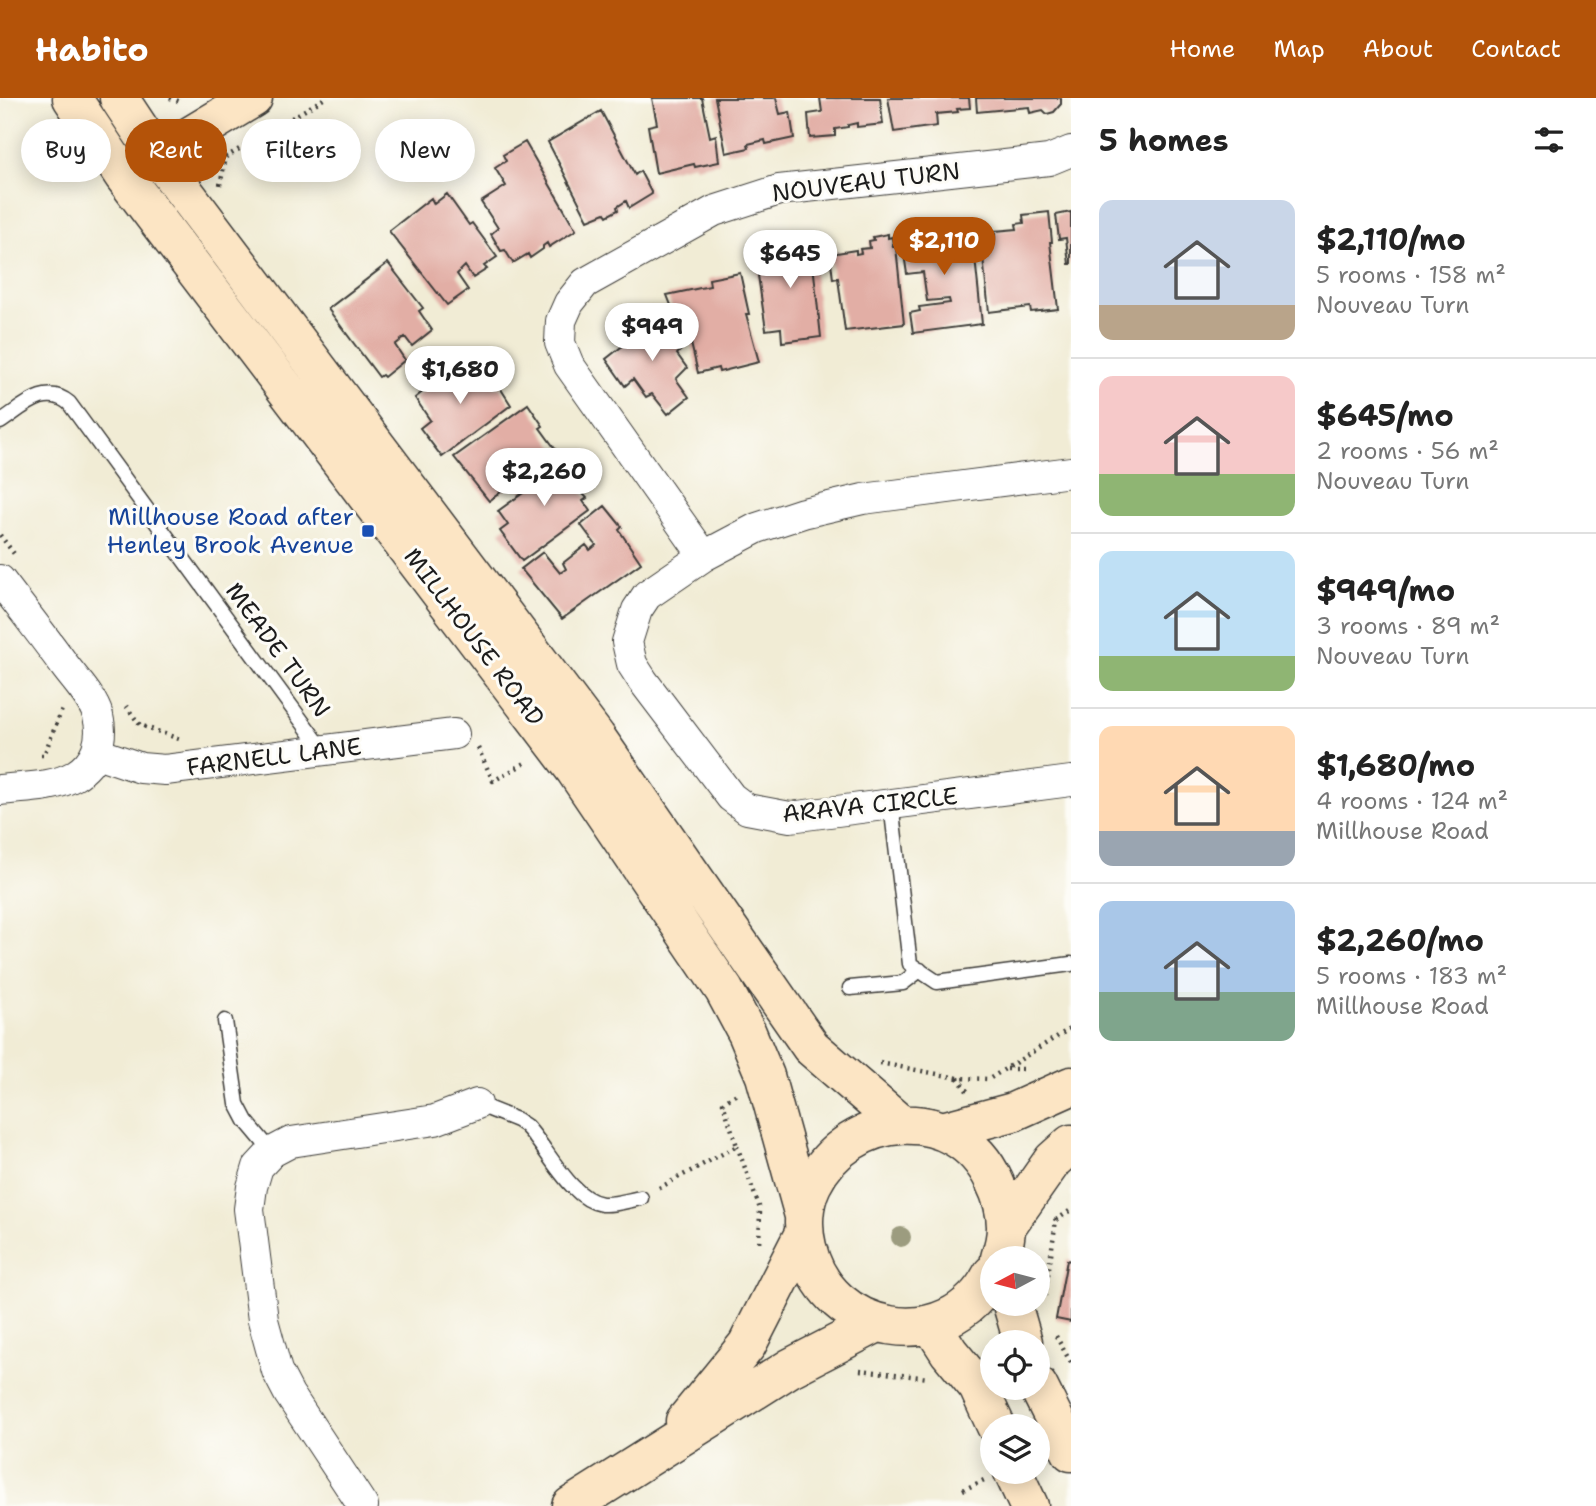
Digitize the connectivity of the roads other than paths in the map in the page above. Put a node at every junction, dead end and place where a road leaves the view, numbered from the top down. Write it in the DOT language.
graph roads {
  1 [pos="72,98"];
  2 [pos="119,98"];
  3 [pos="253,98"];
  4 [pos="133,119"];
  5 [pos="219,119"];
  6 [pos="1071,151"];
  7 [pos="123,175"];
  8 [pos="177,182"];
  9 [pos="0,422"];
  10 [pos="1071,472"];
  11 [pos="704,556"];
  12 [pos="8,568"];
  13 [pos="463,736"];
  14 [pos="323,751"];
  15 [pos="97,753"];
  16 [pos="1071,782"];
  17 [pos="0,790"];
  18 [pos="891,804"];
  19 [pos="1071,964"];
  20 [pos="920,970"];
  21 [pos="850,988"];
  22 [pos="225,1021"];
  23 [pos="1071,1086"];
  24 [pos="477,1104"];
  25 [pos="900,1124"];
  26 [pos="942,1131"];
  27 [pos="1071,1144"];
  28 [pos="272,1152"];
  29 [pos="641,1198"];
  30 [pos="804,1225"];
  31 [pos="1000,1246"];
  32 [pos="1005,1246"];
  33 [pos="980,1293"];
  34 [pos="877,1323"];
  35 [pos="931,1324"];
  36 [pos="1045,1400"];
  37 [pos="990,1414"];
  38 [pos="1071,1452"];
  39 [pos="645,1458"];
  40 [pos="1019,1484"];
  41 [pos="363,1506"];
  42 [pos="571,1506"];
  43 [pos="1029,1506"];
  1 -- 7 [label="main road, MILLHOUSE ROAD"];
  2 -- 4 [label="main road, MILLHOUSE ROAD"];
  3 -- 5 [label="main road"];
  6 -- 11 [label="street, NOUVEAU TURN"];
  7 -- 30 [label="main road, MILLHOUSE ROAD"];
  8 -- 25 [label="main road, MILLHOUSE ROAD"];
  9 -- 14 [label="lane, MEADE TURN"];
  10 -- 11 [label="street, ARAVA CIRCLE"];
  11 -- 18 [label="street, ARAVA CIRCLE"];
  12 -- 15 [label="street"];
  13 -- 14 [label="street, FARNELL LANE"];
  14 -- 15 [label="street, FARNELL LANE"];
  15 -- 17 [label="street"];
  16 -- 18 [label="street, ARAVA CIRCLE"];
  18 -- 20 [label="lane"];
  19 -- 20 [label="lane"];
  20 -- 21 [label="lane"];
  22 -- 28 [label="lane"];
  23 -- 26 [label="main road"];
  24 -- 28 [label="street"];
  24 -- 29 [label="lane"];
  25 -- 26 [label="main road"];
  25 -- 30 [label="main road"];
  26 -- 31 [label="main road"];
  27 -- 32 [label="main road"];
  28 -- 41 [label="street"];
  30 -- 34 [label="main road"];
  30 -- 39 [label="main road"];
  33 -- 35 [label="main road"];
  34 -- 35 [label="main road"];
  34 -- 39 [label="main road"];
  35 -- 37 [label="main road"];
  36 -- 38 [label="main road"];
  39 -- 42 [label="main road"];
  40 -- 43 [label="main road"];
}
